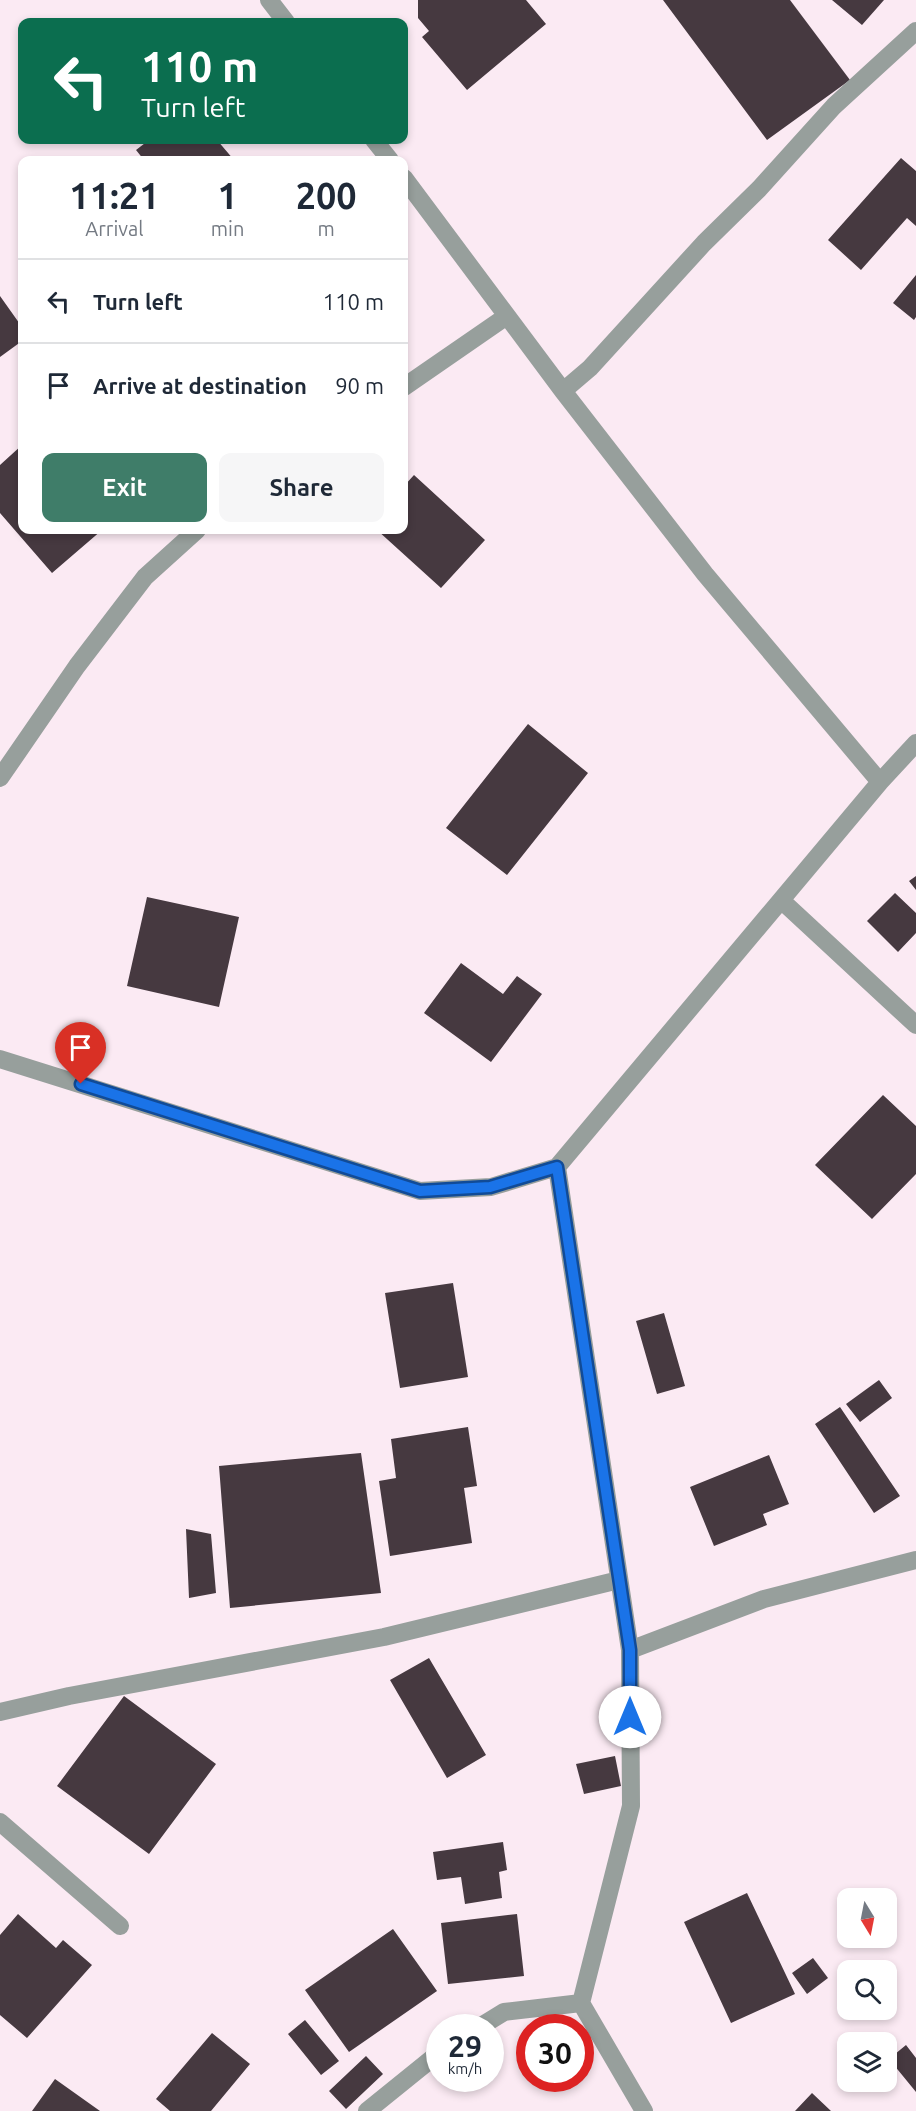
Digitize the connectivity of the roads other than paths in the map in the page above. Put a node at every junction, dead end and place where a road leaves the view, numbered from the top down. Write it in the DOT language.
graph roads {
  1 [pos="269,0"];
  2 [pos="283,18"];
  3 [pos="916,31"];
  4 [pos="377,144"];
  5 [pos="387,156"];
  6 [pos="408,183"];
  7 [pos="507,316"];
  8 [pos="408,384"];
  9 [pos="563,391"];
  10 [pos="193,534"];
  11 [pos="916,743"];
  12 [pos="0,778"];
  13 [pos="880,782"];
  14 [pos="781,900"];
  15 [pos="916,1025"];
  16 [pos="0,1059"];
  17 [pos="557,1167"];
  18 [pos="916,1560"];
  19 [pos="619,1580"];
  20 [pos="630,1650"];
  21 [pos="0,1712"];
  22 [pos="0,1822"];
  23 [pos="120,1926"];
  24 [pos="581,2003"];
  25 [pos="501,2014"];
  26 [pos="426,2063"];
  27 [pos="367,2111"];
  28 [pos="644,2111"];
  1 -- 2 [label="street"];
  3 -- 9 [label="street"];
  4 -- 5 [label="street"];
  6 -- 7 [label="street"];
  7 -- 8 [label="street"];
  7 -- 9 [label="street"];
  9 -- 13 [label="street"];
  10 -- 12 [label="street"];
  11 -- 13 [label="street"];
  13 -- 14 [label="street"];
  14 -- 15 [label="street"];
  14 -- 17 [label="street"];
  16 -- 17 [label="street"];
  17 -- 19 [label="street"];
  18 -- 20 [label="street"];
  19 -- 20 [label="street"];
  19 -- 21 [label="street"];
  20 -- 24 [label="street"];
  22 -- 23 [label="street"];
  24 -- 25 [label="street"];
  24 -- 28 [label="street"];
  26 -- 27 [label="street"];
}
